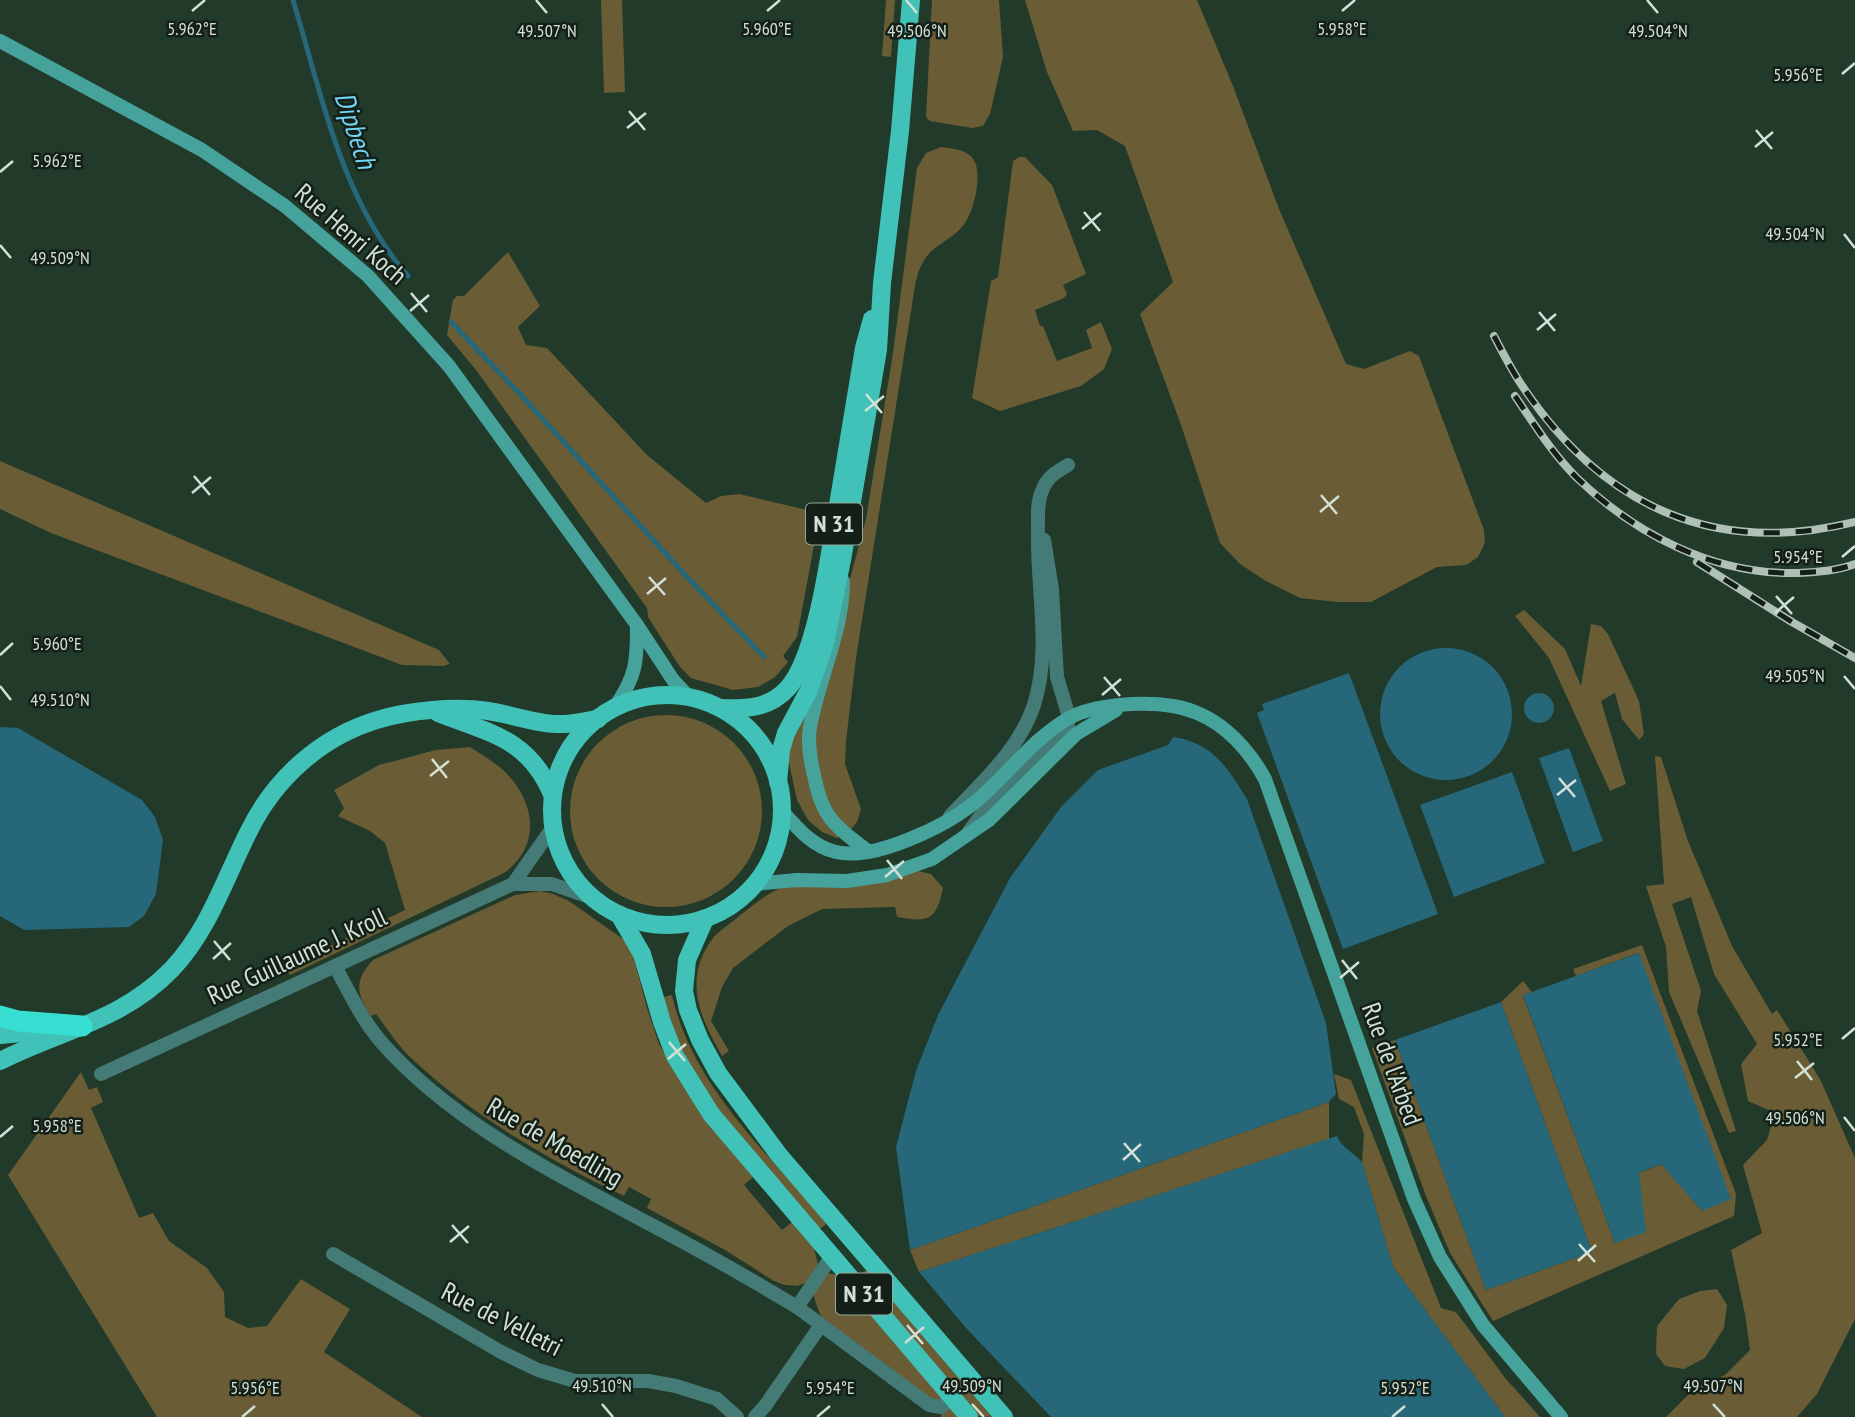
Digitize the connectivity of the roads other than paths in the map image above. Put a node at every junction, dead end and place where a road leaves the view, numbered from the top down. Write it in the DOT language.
graph roads {
  1 [pos="911,0"];
  2 [pos="0,41"];
  3 [pos="882,283"];
  4 [pos="1068,465"];
  5 [pos="1039,511"];
  6 [pos="842,560"];
  7 [pos="637,625"];
  8 [pos="689,697"];
  9 [pos="1123,706"];
  10 [pos="615,707"];
  11 [pos="720,708"];
  12 [pos="432,711"];
  13 [pos="1069,718"];
  14 [pos="598,719"];
  15 [pos="778,782"];
  16 [pos="552,794"];
  17 [pos="782,811"];
  18 [pos="947,819"];
  19 [pos="553,827"];
  20 [pos="964,838"];
  21 [pos="867,851"];
  22 [pos="513,884"];
  23 [pos="755,884"];
  24 [pos="592,898"];
  25 [pos="620,916"];
  26 [pos="705,919"];
  27 [pos="335,965"];
  28 [pos="0,1016"];
  29 [pos="82,1027"];
  30 [pos="0,1035"];
  31 [pos="0,1061"];
  32 [pos="102,1074"];
  33 [pos="333,1254"];
  34 [pos="832,1256"];
  35 [pos="797,1307"];
  36 [pos="821,1325"];
  37 [pos="952,1398"];
  38 [pos="737,1417"];
  39 [pos="755,1417"];
  40 [pos="969,1417"];
  41 [pos="1004,1417"];
  42 [pos="1561,1417"];
  1 -- 3 [label="main road, N 31"];
  2 -- 7 [label="main road, Rue Henri Koch"];
  3 -- 6 [label="main road, N 31"];
  3 -- 11 [label="main road, N 31"];
  4 -- 5 [label="street"];
  5 -- 13 [label="street"];
  5 -- 18 [label="street"];
  6 -- 15 [label="main road, N 31"];
  6 -- 21 [label="main road"];
  7 -- 8 [label="main road, Rue Henri Koch"];
  7 -- 10 [label="main road"];
  8 -- 10 [label="main road"];
  8 -- 11 [label="main road"];
  9 -- 13 [label="main road, Rue de l'Arbed"];
  9 -- 20 [label="main road, Rue de l'Arbed"];
  9 -- 42 [label="main road, Rue de l'Arbed"];
  10 -- 14 [label="main road"];
  11 -- 15 [label="main road"];
  12 -- 14 [label="main road"];
  12 -- 16 [label="main road"];
  12 -- 29 [label="main road"];
  13 -- 18 [label="main road, Rue de l'Arbed"];
  13 -- 20 [label="street"];
  14 -- 16 [label="main road"];
  15 -- 17 [label="main road"];
  16 -- 19 [label="main road"];
  17 -- 21 [label="main road, Rue de l'Arbed"];
  17 -- 23 [label="main road"];
  18 -- 21 [label="main road, Rue de l'Arbed"];
  19 -- 22 [label="street"];
  19 -- 24 [label="main road"];
  20 -- 23 [label="main road, Rue de l'Arbed"];
  22 -- 24 [label="street, Rue Guillaume J. Kroll"];
  22 -- 27 [label="street, Rue Guillaume J. Kroll"];
  23 -- 26 [label="main road"];
  24 -- 25 [label="main road"];
  25 -- 26 [label="main road"];
  25 -- 34 [label="main road, N 31"];
  26 -- 41 [label="main road, N 31"];
  27 -- 32 [label="street, Rue Guillaume J. Kroll"];
  27 -- 35 [label="street, Rue de Moedling"];
  28 -- 29 [label="highway"];
  29 -- 30 [label="main road"];
  29 -- 31 [label="main road"];
  33 -- 38 [label="street, Rue de Velletri"];
  34 -- 35 [label="street"];
  34 -- 37 [label="main road, N 31"];
  35 -- 36 [label="street, Rue de Moedling"];
  36 -- 37 [label="street, Rue de Moedling"];
  36 -- 39 [label="street"];
  37 -- 40 [label="main road, N 31"];
}
